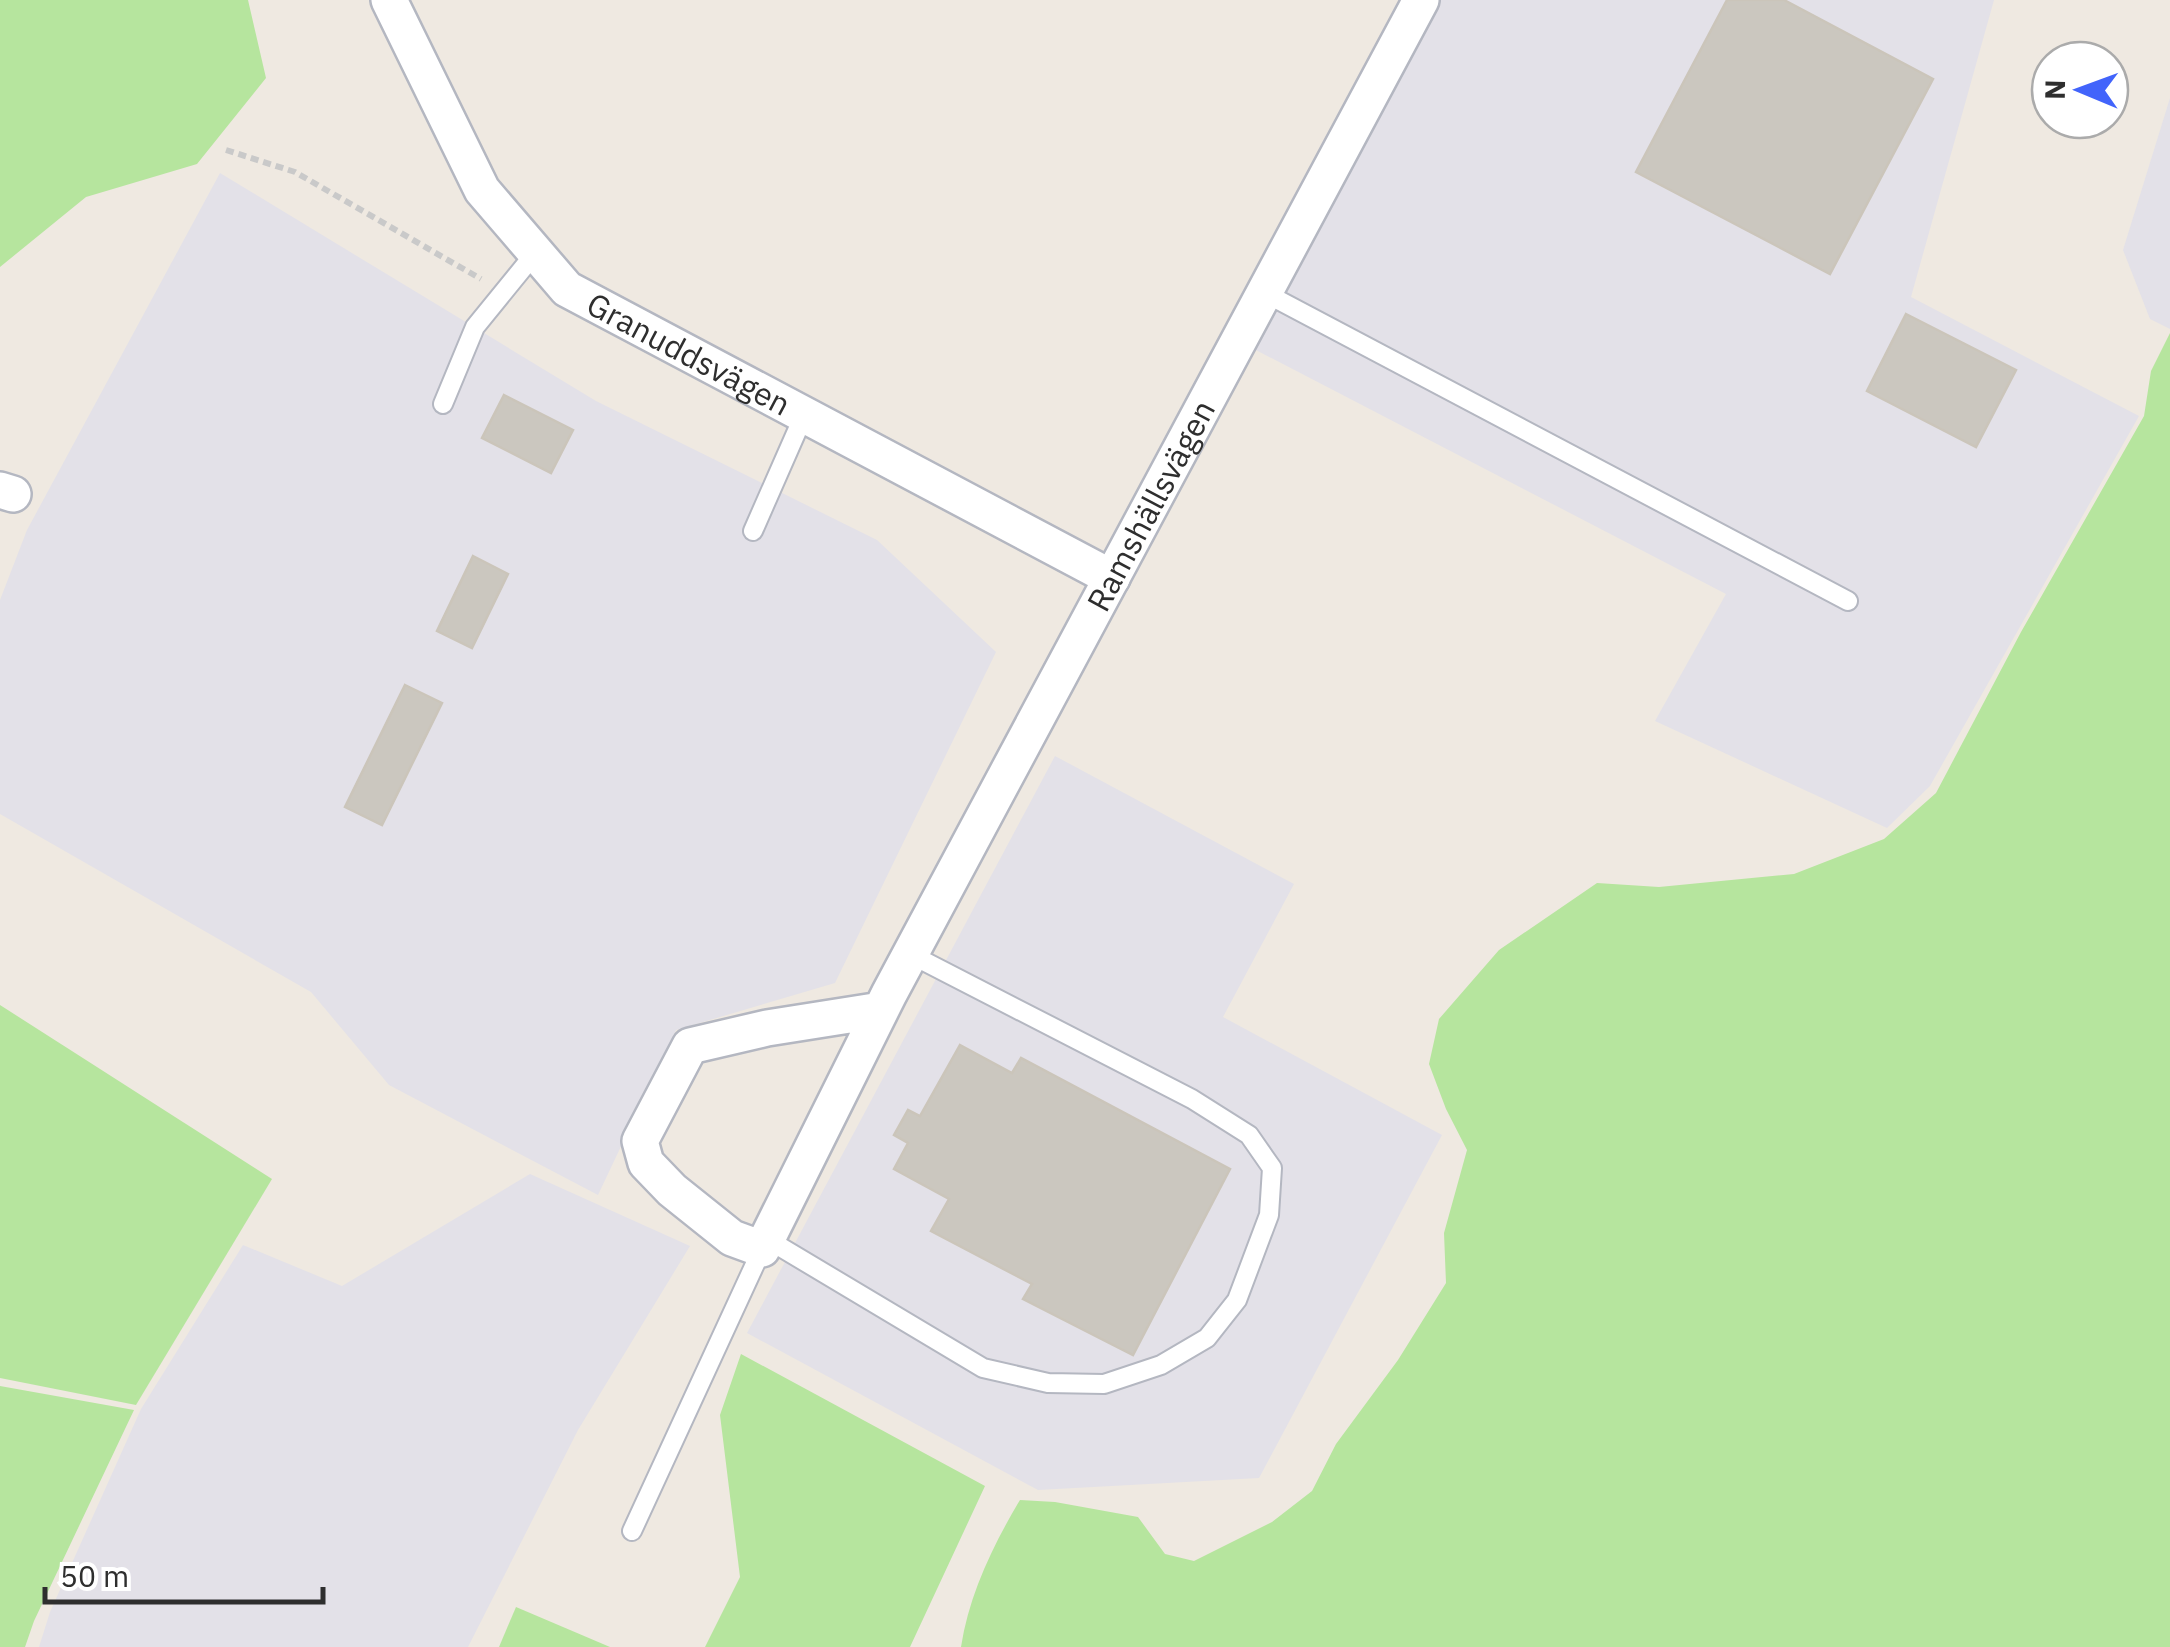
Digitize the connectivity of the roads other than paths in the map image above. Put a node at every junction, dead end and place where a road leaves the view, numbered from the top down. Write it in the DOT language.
graph roads {
  1 [pos="389,0"];
  2 [pos="1421,0"];
  3 [pos="536,252"];
  4 [pos="1264,293"];
  5 [pos="443,404"];
  6 [pos="804,415"];
  7 [pos="752,531"];
  8 [pos="1112,578"];
  9 [pos="1848,602"];
  10 [pos="910,954"];
  11 [pos="881,1010"];
  12 [pos="765,1244"];
  13 [pos="632,1530"];
  1 -- 3 [label="street, Granuddsvägen"];
  2 -- 4 [label="street, Ramshällsvägen"];
  3 -- 5 [label="lane"];
  3 -- 6 [label="street, Granuddsvägen"];
  4 -- 8 [label="street, Ramshällsvägen"];
  4 -- 9 [label="lane"];
  6 -- 7 [label="lane"];
  6 -- 8 [label="street, Granuddsvägen"];
  8 -- 10 [label="street, Ramshällsvägen"];
  10 -- 11 [label="street, Ramshällsvägen"];
  10 -- 12 [label="lane"];
  11 -- 12 [label="street, Ramshällsvägen"];
  11 -- 12 [label="street"];
  12 -- 13 [label="lane"];
}
